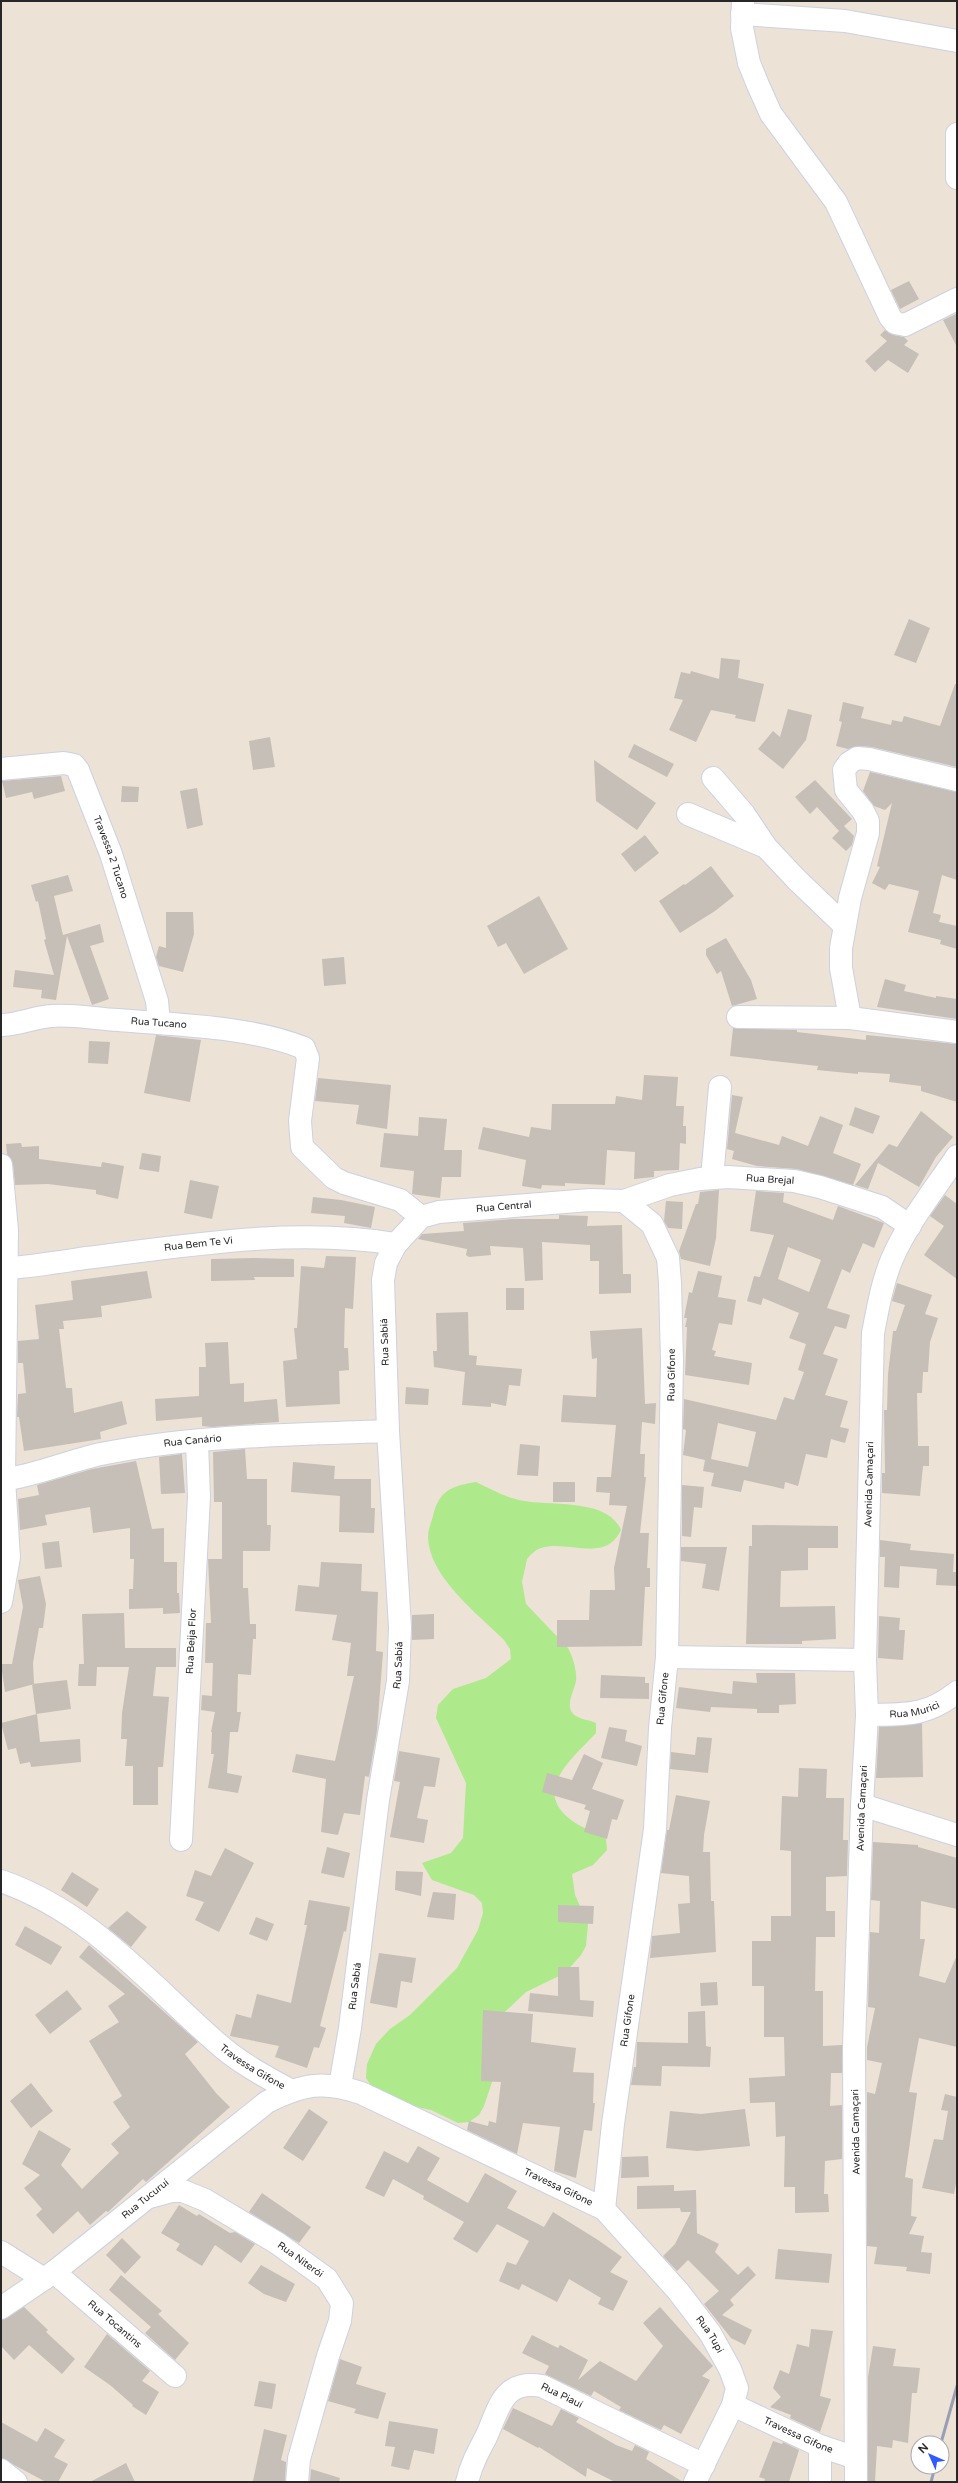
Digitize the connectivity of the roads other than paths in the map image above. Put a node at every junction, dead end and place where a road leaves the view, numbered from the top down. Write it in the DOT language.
graph roads {
  1 [pos="743,8"];
  2 [pos="957,40"];
  3 [pos="957,134"];
  4 [pos="957,178"];
  5 [pos="957,298"];
  6 [pos="1,769"];
  7 [pos="713,778"];
  8 [pos="957,780"];
  9 [pos="688,814"];
  10 [pos="766,847"];
  11 [pos="844,925"];
  12 [pos="738,1017"];
  13 [pos="850,1018"];
  14 [pos="159,1023"];
  15 [pos="1,1025"];
  16 [pos="957,1032"];
  17 [pos="720,1087"];
  18 [pos="957,1156"];
  19 [pos="1,1165"];
  20 [pos="712,1178"];
  21 [pos="624,1201"];
  22 [pos="421,1217"];
  23 [pos="910,1226"];
  24 [pos="396,1244"];
  25 [pos="3,1269"];
  26 [pos="388,1431"];
  27 [pos="197,1442"];
  28 [pos="3,1480"];
  29 [pos="1,1602"];
  30 [pos="667,1657"];
  31 [pos="865,1660"];
  32 [pos="957,1692"];
  33 [pos="867,1715"];
  34 [pos="862,1805"];
  35 [pos="957,1835"];
  36 [pos="181,1840"];
  37 [pos="1,1881"];
  38 [pos="340,2086"];
  39 [pos="290,2090"];
  40 [pos="145,2199"];
  41 [pos="604,2209"];
  42 [pos="1,2252"];
  43 [pos="49,2275"];
  44 [pos="1,2308"];
  45 [pos="175,2376"];
  46 [pos="738,2407"];
  47 [pos="820,2446"];
  48 [pos="856,2458"];
  49 [pos="1,2470"];
  50 [pos="700,2474"];
  51 [pos="16,2482"];
  52 [pos="297,2482"];
  53 [pos="467,2482"];
  54 [pos="820,2482"];
  55 [pos="856,2482"];
  1 -- 2 [label="street"];
  1 -- 5 [label="street"];
  3 -- 4 [label="street"];
  6 -- 14 [label="street, Travessa 2 Tucano"];
  7 -- 10 [label="street"];
  8 -- 11 [label="street"];
  9 -- 10 [label="street"];
  10 -- 11 [label="street"];
  11 -- 13 [label="street"];
  12 -- 13 [label="street"];
  13 -- 16 [label="street"];
  14 -- 15 [label="street, Rua Tucano"];
  14 -- 22 [label="street, Rua Tucano"];
  17 -- 20 [label="street"];
  18 -- 23 [label="street, Avenida Camaçari"];
  19 -- 25 [label="street"];
  20 -- 21 [label="street, Rua Brejal"];
  20 -- 23 [label="street, Rua Brejal"];
  21 -- 22 [label="street, Rua Central"];
  21 -- 30 [label="street, Rua Gifone"];
  22 -- 24 [label="street"];
  23 -- 31 [label="street, Avenida Camaçari"];
  24 -- 25 [label="street, Rua Bem Te Vi"];
  24 -- 26 [label="street, Rua Sabiá"];
  25 -- 28 [label="street"];
  26 -- 27 [label="street, Rua Canário"];
  26 -- 38 [label="street, Rua Sabiá"];
  27 -- 28 [label="street, Rua Canário"];
  27 -- 36 [label="street, Rua Beija Flor"];
  28 -- 29 [label="street"];
  30 -- 31 [label="street"];
  30 -- 41 [label="street, Rua Gifone"];
  31 -- 33 [label="street, Avenida Camaçari"];
  32 -- 33 [label="street, Rua Murici"];
  33 -- 34 [label="street, Avenida Camaçari"];
  34 -- 35 [label="street"];
  34 -- 48 [label="street, Avenida Camaçari"];
  37 -- 39 [label="street, Travessa Gifone"];
  38 -- 39 [label="street, Travessa Gifone"];
  38 -- 41 [label="street, Travessa Gifone"];
  39 -- 40 [label="street, Rua Tucuruí"];
  40 -- 43 [label="street, Rua Tucuruí"];
  40 -- 52 [label="street, Rua Niterói"];
  41 -- 46 [label="street, Rua Tupi"];
  42 -- 43 [label="street, Rua Tocantins"];
  43 -- 44 [label="street, Rua Tucuruí"];
  43 -- 45 [label="street, Rua Tocantins"];
  46 -- 47 [label="street, Travessa Gifone"];
  46 -- 50 [label="street, Rua Tupi"];
  47 -- 48 [label="street, Travessa Gifone"];
  47 -- 54 [label="street"];
  48 -- 55 [label="street, Avenida Camaçari"];
  49 -- 51 [label="street"];
  50 -- 53 [label="street, Rua Piauí"];
}
